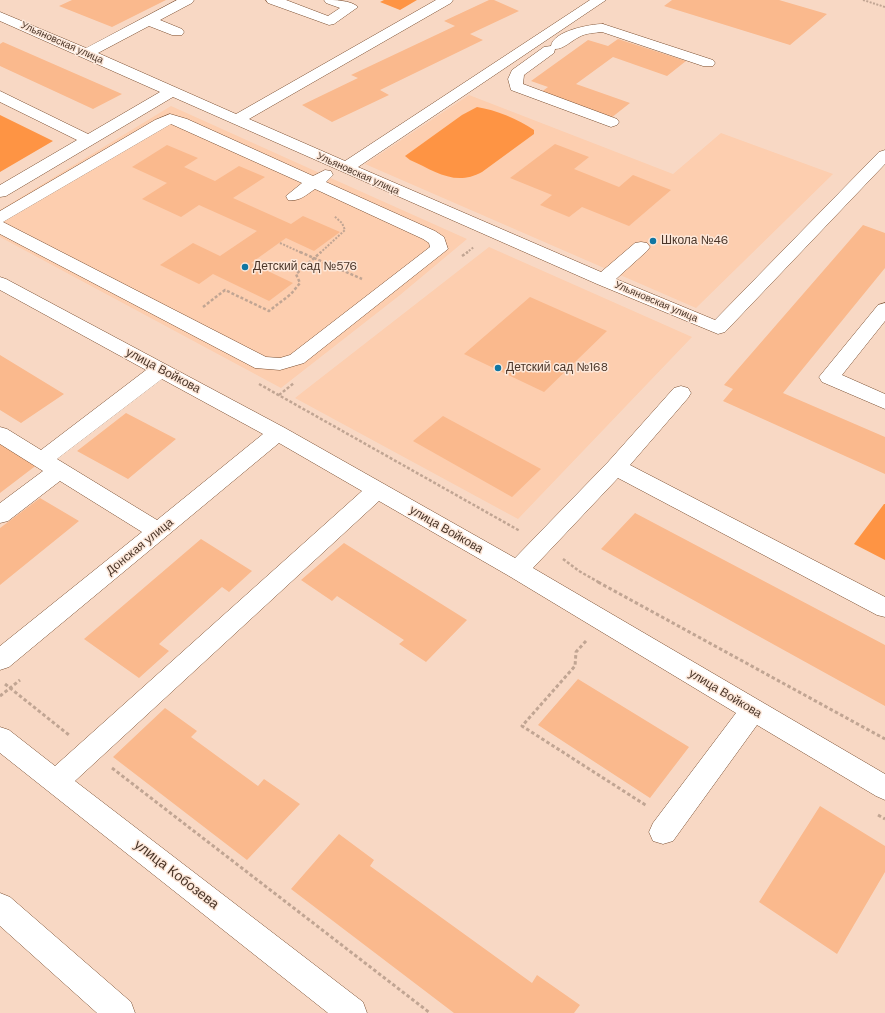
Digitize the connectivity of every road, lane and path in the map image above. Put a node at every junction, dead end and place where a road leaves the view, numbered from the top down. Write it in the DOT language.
graph roads {
  1 [pos="187,0"];
  2 [pos="275,0"];
  3 [pos="331,0"];
  4 [pos="446,0"];
  5 [pos="598,0"];
  6 [pos="863,0"];
  7 [pos="885,7"];
  8 [pos="0,16"];
  9 [pos="149,20"];
  10 [pos="178,32"];
  11 [pos="532,44"];
  12 [pos="549,50"];
  13 [pos="86,54"];
  14 [pos="708,63"];
  15 [pos="171,92"];
  16 [pos="0,96"];
  17 [pos="236,120"];
  18 [pos="611,122"];
  19 [pos="88,140"];
  20 [pos="885,155"];
  21 [pos="342,167"];
  22 [pos="315,181"];
  23 [pos="0,192"];
  24 [pos="294,196"];
  25 [pos="0,218"];
  26 [pos="0,227"];
  27 [pos="334,241"];
  28 [pos="280,243"];
  29 [pos="641,247"];
  30 [pos="313,257"];
  31 [pos="603,280"];
  32 [pos="0,283"];
  33 [pos="386,289"];
  34 [pos="885,309"];
  35 [pos="184,322"];
  36 [pos="161,369"];
  37 [pos="258,384"];
  38 [pos="681,393"];
  39 [pos="885,402"];
  40 [pos="278,433"];
  41 [pos="0,434"];
  42 [pos="50,465"];
  43 [pos="616,467"];
  44 [pos="377,490"];
  45 [pos="0,515"];
  46 [pos="159,532"];
  47 [pos="542,544"];
  48 [pos="517,570"];
  49 [pos="885,608"];
  50 [pos="586,641"];
  51 [pos="0,660"];
  52 [pos="0,680"];
  53 [pos="753,710"];
  54 [pos="0,738"];
  55 [pos="885,739"];
  56 [pos="90,751"];
  57 [pos="56,782"];
  58 [pos="885,788"];
  59 [pos="667,827"];
  60 [pos="0,907"];
  61 [pos="120,1013"];
  62 [pos="352,1013"];
  63 [pos="430,1013"];
  1 -- 9 [label="street"];
  2 -- 3 [label="street"];
  4 -- 17 [label="street"];
  5 -- 11 [label="street"];
  6 -- 7 [label="path"];
  8 -- 13 [label="street, Ульяновская улица"];
  9 -- 10 [label="street"];
  9 -- 13 [label="street"];
  11 -- 12 [label="street"];
  11 -- 21 [label="street"];
  12 -- 14 [label="street"];
  12 -- 18 [label="street"];
  13 -- 15 [label="street, Ульяновская улица"];
  15 -- 17 [label="street, Ульяновская улица"];
  15 -- 19 [label="street"];
  16 -- 19 [label="street"];
  17 -- 21 [label="street, Ульяновская улица"];
  19 -- 23 [label="street"];
  20 -- 31 [label="street, Ульяновская улица"];
  21 -- 22 [label="street"];
  21 -- 31 [label="street, Ульяновская улица"];
  22 -- 24 [label="street"];
  22 -- 25 [label="street"];
  22 -- 33 [label="street"];
  26 -- 35 [label="street"];
  27 -- 30 [label="path"];
  28 -- 30 [label="path"];
  29 -- 31 [label="street"];
  30 -- 33 [label="path"];
  30 -- 35 [label="path"];
  32 -- 36 [label="street, улица Войкова"];
  33 -- 35 [label="street"];
  34 -- 39 [label="street"];
  36 -- 40 [label="street, улица Войкова"];
  36 -- 42 [label="street"];
  37 -- 47 [label="path"];
  38 -- 43 [label="street"];
  40 -- 44 [label="street, улица Войкова"];
  40 -- 46 [label="street, Донская улица"];
  41 -- 42 [label="street"];
  42 -- 45 [label="street"];
  42 -- 46 [label="street"];
  43 -- 47 [label="street"];
  43 -- 49 [label="street"];
  44 -- 48 [label="street, улица Войкова"];
  44 -- 56 [label="street"];
  46 -- 51 [label="street, Донская улица"];
  47 -- 48 [label="street"];
  47 -- 55 [label="path"];
  48 -- 53 [label="street, улица Войкова"];
  50 -- 59 [label="path"];
  52 -- 56 [label="path"];
  53 -- 58 [label="street, улица Войкова"];
  53 -- 59 [label="street"];
  54 -- 57 [label="street, улица Кобозева"];
  56 -- 57 [label="street"];
  56 -- 63 [label="path"];
  57 -- 62 [label="street, улица Кобозева"];
  60 -- 61 [label="street"];
}
